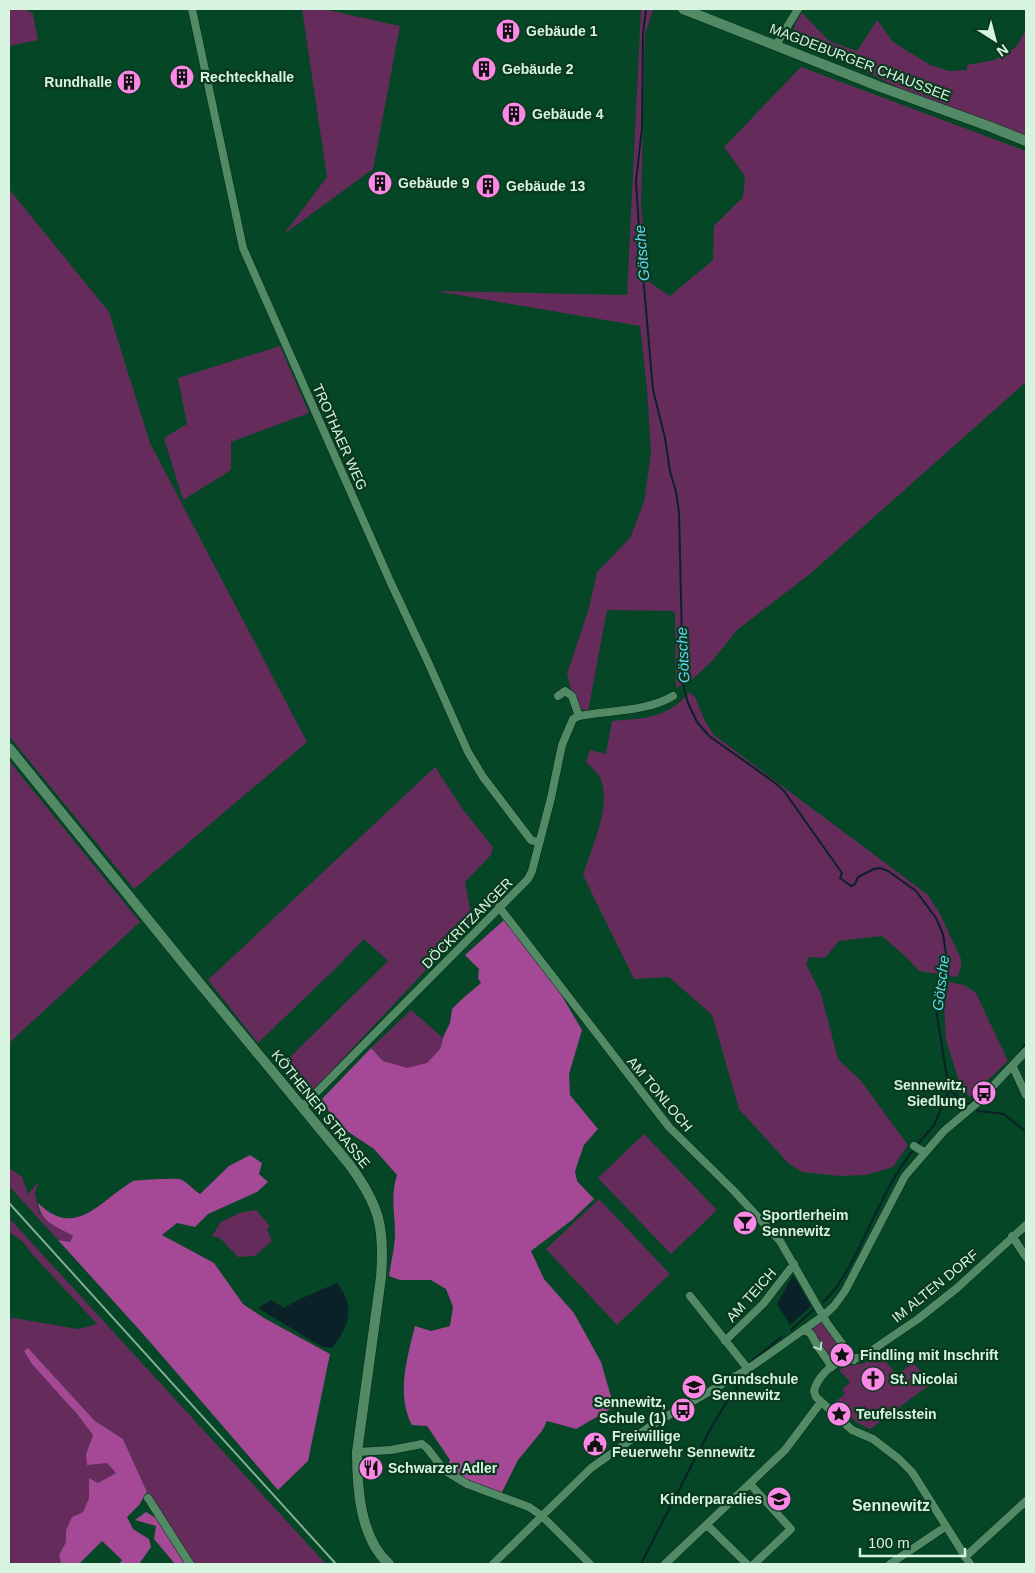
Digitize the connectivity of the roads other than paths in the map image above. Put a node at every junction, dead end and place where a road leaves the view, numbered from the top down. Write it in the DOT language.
graph roads {
  1 [pos="192,9"];
  2 [pos="684,9"];
  3 [pos="798,9"];
  4 [pos="776,45"];
  5 [pos="1026,141"];
  6 [pos="558,696"];
  7 [pos="673,696"];
  8 [pos="579,716"];
  9 [pos="9,748"];
  10 [pos="539,843"];
  11 [pos="499,907"];
  12 [pos="1026,1051"];
  13 [pos="1013,1067"];
  14 [pos="1026,1095"];
  15 [pos="302,1107"];
  16 [pos="1026,1225"];
  17 [pos="1012,1236"];
  18 [pos="1026,1256"];
  19 [pos="794,1264"];
  20 [pos="690,1296"];
  21 [pos="823,1316"];
  22 [pos="804,1329"];
  23 [pos="725,1341"];
  24 [pos="854,1360"];
  25 [pos="832,1367"];
  26 [pos="748,1369"];
  27 [pos="822,1402"];
  28 [pos="357,1452"];
  29 [pos="750,1484"];
  30 [pos="148,1498"];
  31 [pos="1026,1501"];
  32 [pos="542,1516"];
  33 [pos="707,1525"];
  34 [pos="945,1527"];
  35 [pos="965,1556"];
  36 [pos="190,1564"];
  37 [pos="389,1564"];
  38 [pos="493,1564"];
  39 [pos="590,1564"];
  40 [pos="665,1564"];
  41 [pos="747,1564"];
  42 [pos="754,1564"];
  43 [pos="890,1564"];
  44 [pos="970,1564"];
  1 -- 10 [label="street, TROTHAER WEG"];
  2 -- 4 [label="main road, MAGDEBURGER CHAUSSEE"];
  3 -- 4 [label="street"];
  4 -- 5 [label="main road, MAGDEBURGER CHAUSSEE"];
  6 -- 8 [label="street"];
  7 -- 8 [label="street"];
  8 -- 10 [label="street, DÖCKRITZANGER"];
  9 -- 15 [label="main road, KÖTHENER STRASSE"];
  10 -- 11 [label="street, DÖCKRITZANGER"];
  11 -- 15 [label="street, DÖCKRITZANGER"];
  11 -- 19 [label="street, AM TONLOCH"];
  12 -- 13 [label="street"];
  13 -- 14 [label="street"];
  13 -- 21 [label="street"];
  15 -- 28 [label="main road, KÖTHENER STRASSE"];
  16 -- 17 [label="street, IM ALTEN DORF"];
  17 -- 18 [label="street"];
  17 -- 24 [label="street, IM ALTEN DORF"];
  19 -- 21 [label="street, AM TONLOCH"];
  19 -- 23 [label="street, AM TEICH"];
  20 -- 23 [label="street, AM TEICH"];
  21 -- 22 [label="street"];
  21 -- 24 [label="street, AM TONLOCH"];
  22 -- 25 [label="street, one-way"];
  22 -- 26 [label="street"];
  23 -- 26 [label="street, AM TEICH"];
  24 -- 25 [label="street, IM ALTEN DORF"];
  25 -- 27 [label="street"];
  26 -- 32 [label="street"];
  27 -- 29 [label="street"];
  27 -- 34 [label="street"];
  28 -- 32 [label="street"];
  28 -- 37 [label="main road, KÖTHENER STRASSE"];
  29 -- 33 [label="street"];
  29 -- 42 [label="street"];
  30 -- 36 [label="street"];
  31 -- 35 [label="street"];
  32 -- 38 [label="street"];
  32 -- 39 [label="street"];
  33 -- 40 [label="street"];
  33 -- 41 [label="street"];
  34 -- 35 [label="street"];
  34 -- 43 [label="street"];
  35 -- 44 [label="street"];
}
